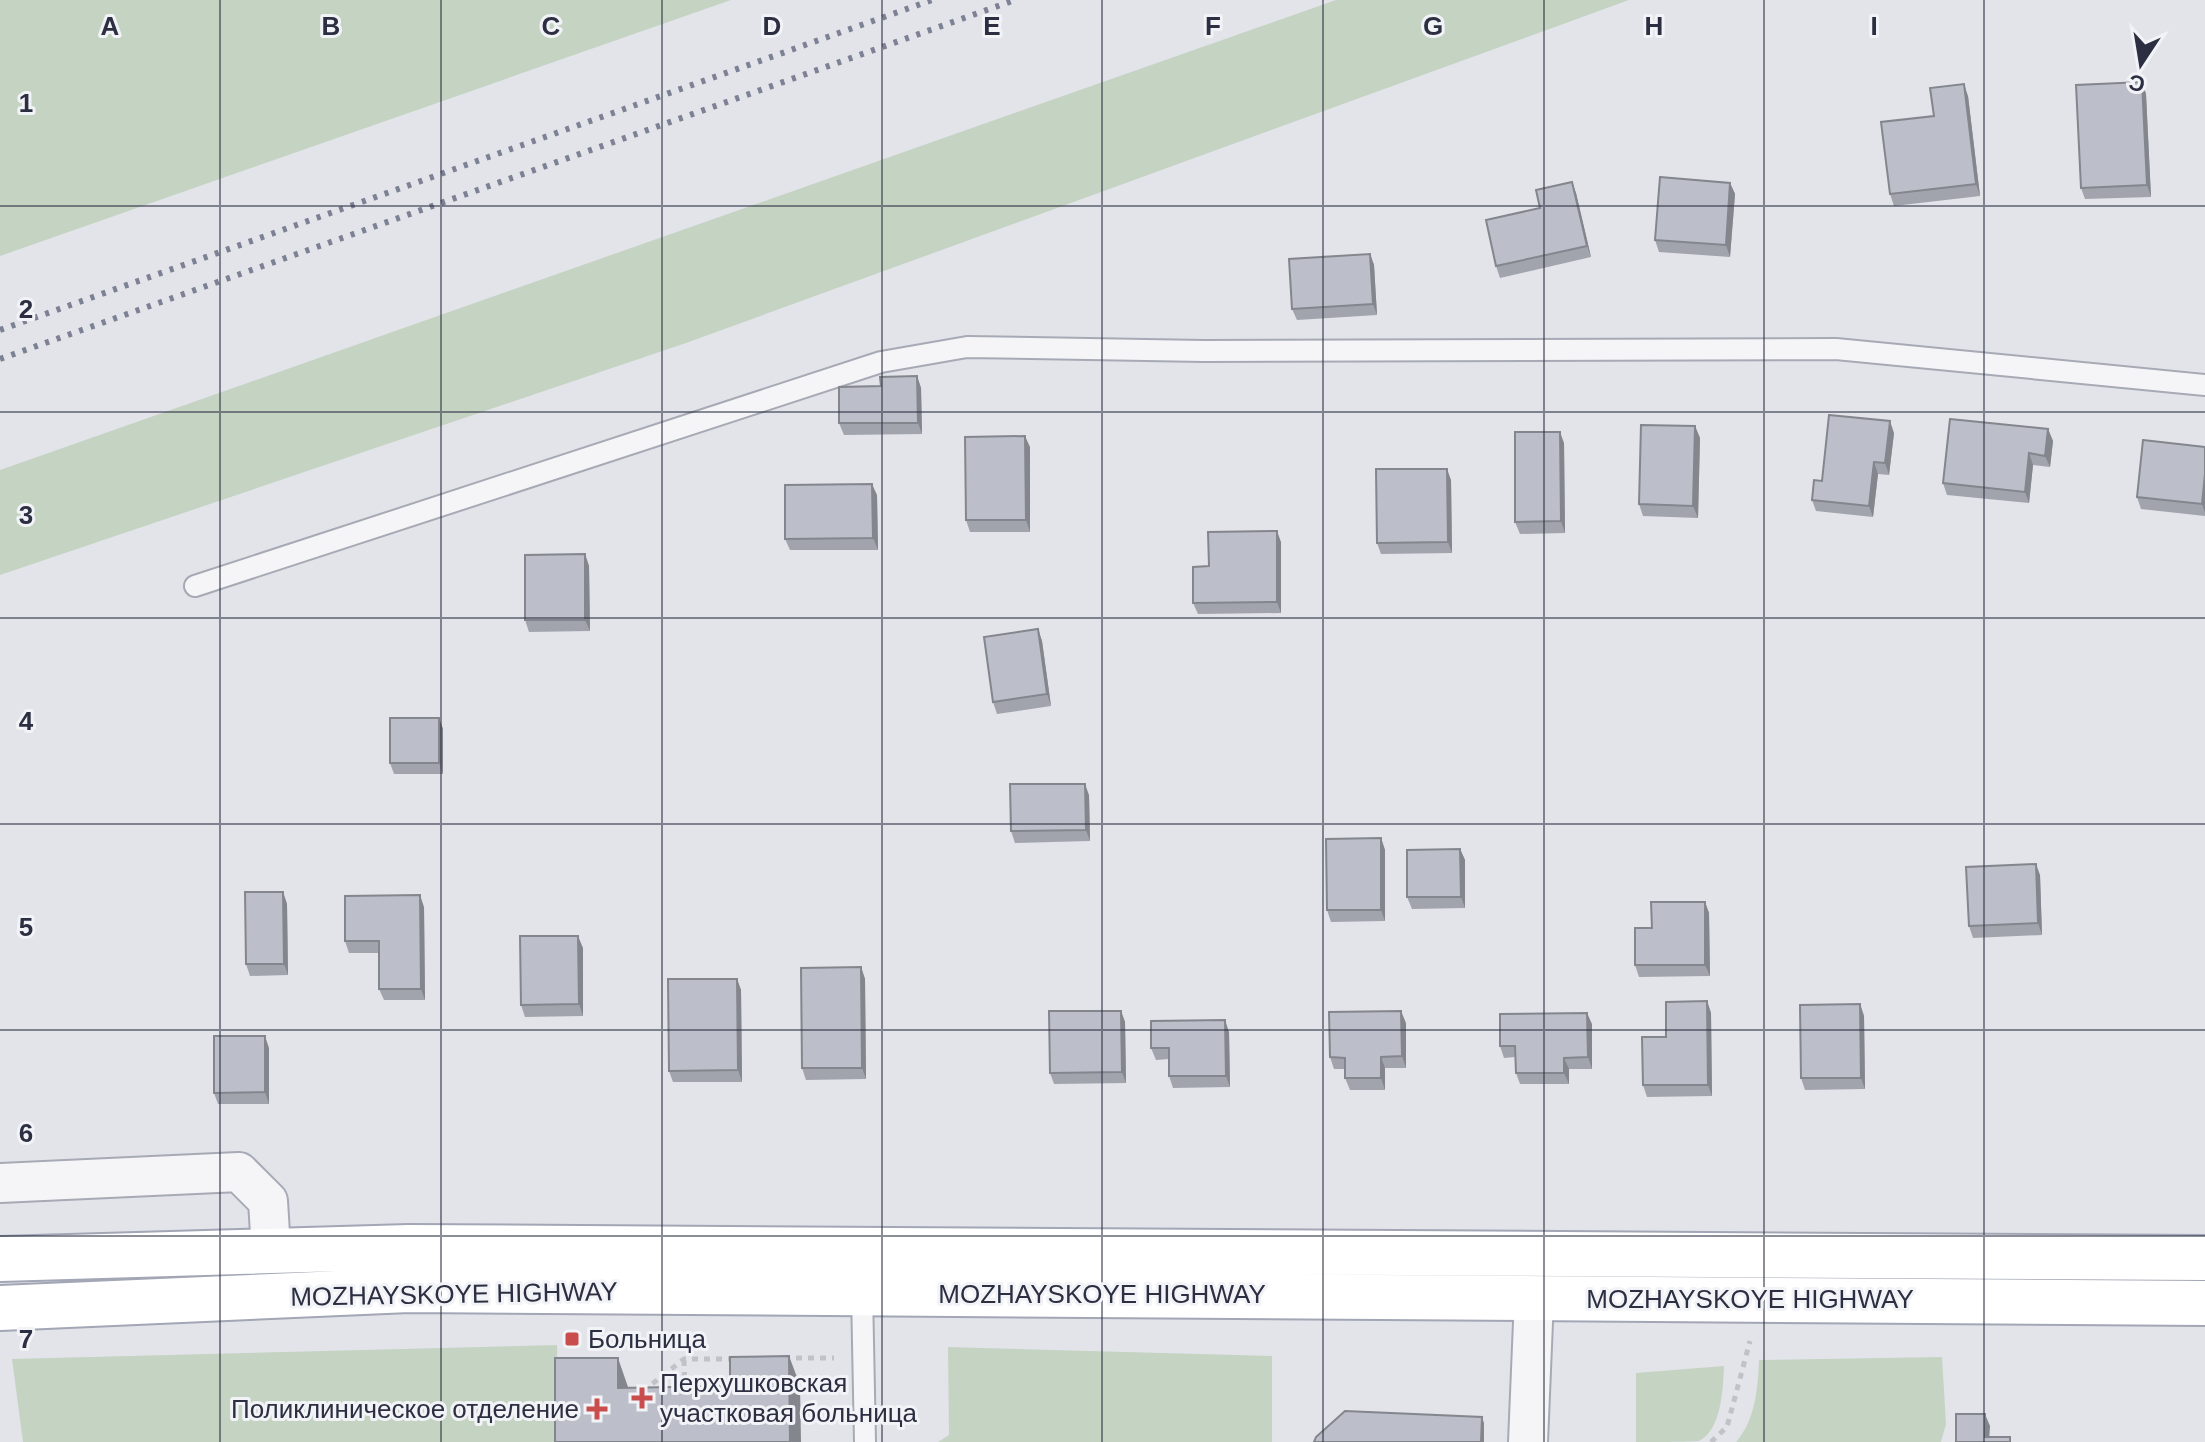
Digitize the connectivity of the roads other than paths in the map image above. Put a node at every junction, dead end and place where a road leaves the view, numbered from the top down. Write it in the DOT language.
graph roads {
  1 [pos="2205,385"];
  2 [pos="195,586"];
  3 [pos="0,1183"];
  4 [pos="271,1250"];
  5 [pos="2205,1258"];
  6 [pos="0,1259"];
  7 [pos="862,1292"];
  8 [pos="1534,1298"];
  9 [pos="2205,1303"];
  10 [pos="0,1308"];
  11 [pos="865,1442"];
  12 [pos="1528,1442"];
  1 -- 2 [label="lane"];
  3 -- 4 [label="street"];
  4 -- 5 [label="main road, MOZHAYSKOYE HIGHWAY"];
  4 -- 6 [label="main road, MOZHAYSKOYE HIGHWAY"];
  7 -- 8 [label="main road, MOZHAYSKOYE HIGHWAY"];
  7 -- 10 [label="main road, MOZHAYSKOYE HIGHWAY"];
  7 -- 11 [label="lane"];
  8 -- 9 [label="main road, MOZHAYSKOYE HIGHWAY"];
  8 -- 12 [label="street"];
}
